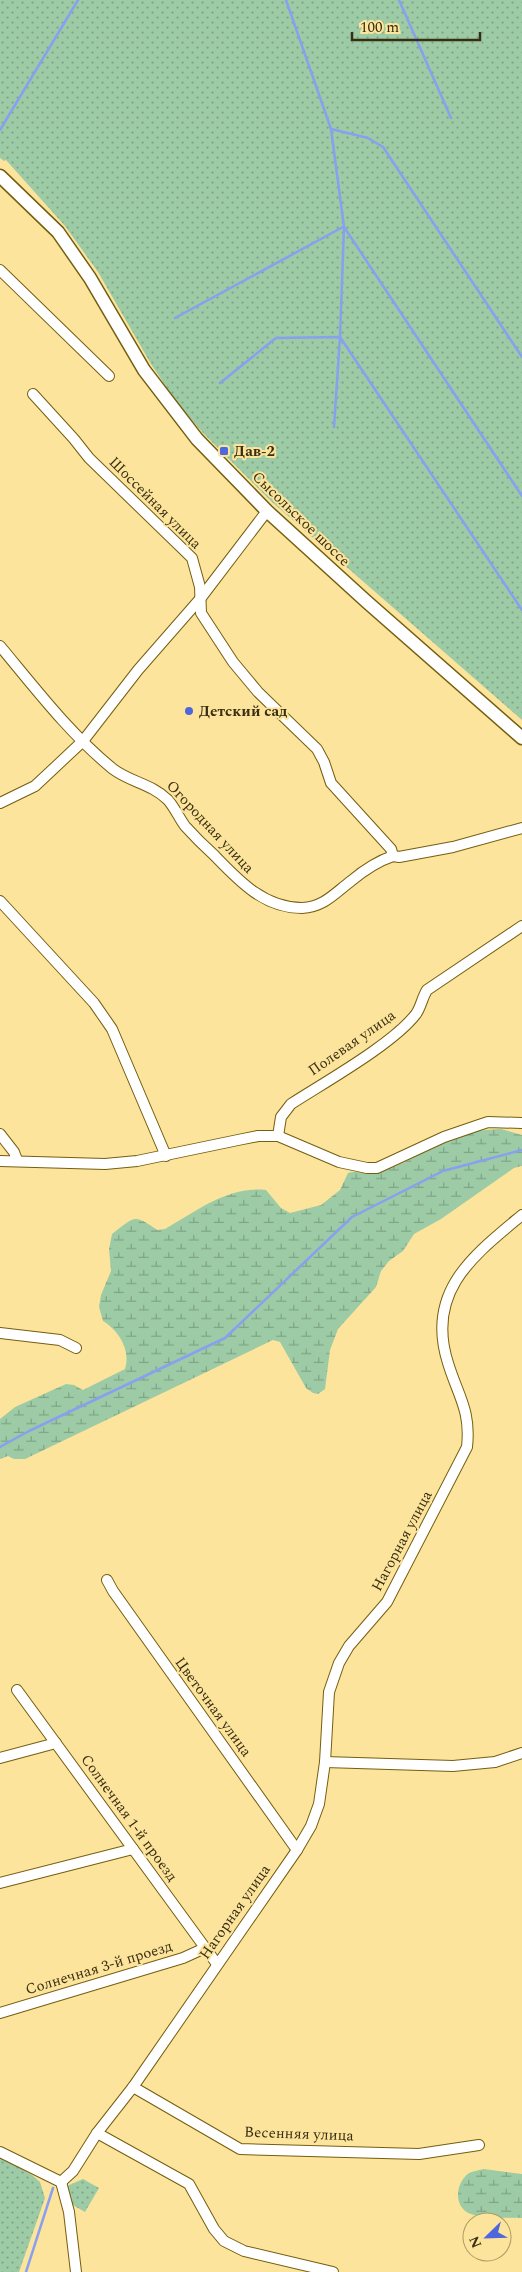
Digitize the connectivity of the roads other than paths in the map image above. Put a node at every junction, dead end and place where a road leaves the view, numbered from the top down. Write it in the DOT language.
graph roads {
  1 [pos="0,176"];
  2 [pos="0,270"];
  3 [pos="109,376"];
  4 [pos="33,394"];
  5 [pos="267,511"];
  6 [pos="200,599"];
  7 [pos="0,646"];
  8 [pos="522,738"];
  9 [pos="83,741"];
  10 [pos="0,803"];
  11 [pos="522,828"];
  12 [pos="393,856"];
  13 [pos="0,901"];
  14 [pos="522,926"];
  15 [pos="522,1123"];
  16 [pos="0,1134"];
  17 [pos="278,1136"];
  18 [pos="166,1156"];
  19 [pos="17,1160"];
  20 [pos="0,1161"];
  21 [pos="522,1215"];
  22 [pos="0,1333"];
  23 [pos="76,1348"];
  24 [pos="107,1580"];
  25 [pos="17,1690"];
  26 [pos="56,1743"];
  27 [pos="522,1753"];
  28 [pos="0,1758"];
  29 [pos="326,1762"];
  30 [pos="133,1849"];
  31 [pos="297,1850"];
  32 [pos="0,1883"];
  33 [pos="205,1948"];
  34 [pos="217,1964"];
  35 [pos="0,2013"];
  36 [pos="133,2088"];
  37 [pos="97,2133"];
  38 [pos="479,2146"];
  39 [pos="0,2152"];
  40 [pos="62,2182"];
  41 [pos="76,2272"];
  42 [pos="333,2272"];
  1 -- 5 [label="main road, Сысольское шоссе"];
  2 -- 3 [label="street"];
  4 -- 6 [label="street, Шоссейная улица"];
  5 -- 6 [label="street"];
  5 -- 8 [label="main road, Сысольское шоссе"];
  6 -- 9 [label="street"];
  6 -- 12 [label="street, Шоссейная улица"];
  7 -- 9 [label="street, Огородная улица"];
  9 -- 10 [label="street"];
  9 -- 12 [label="street, Огородная улица"];
  11 -- 12 [label="street, Огородная улица"];
  13 -- 18 [label="street"];
  14 -- 17 [label="street, Полевая улица"];
  15 -- 17 [label="street"];
  16 -- 19 [label="street"];
  17 -- 18 [label="street"];
  18 -- 19 [label="street"];
  19 -- 20 [label="street"];
  21 -- 29 [label="street, Нагорная улица"];
  22 -- 23 [label="street"];
  24 -- 31 [label="street, Цветочная улица"];
  25 -- 26 [label="street, Солнечная 1-й проезд"];
  26 -- 28 [label="street"];
  26 -- 30 [label="street, Солнечная 1-й проезд"];
  27 -- 29 [label="street"];
  29 -- 31 [label="street, Нагорная улица"];
  30 -- 32 [label="street"];
  30 -- 33 [label="street, Солнечная 1-й проезд"];
  31 -- 34 [label="street, Нагорная улица"];
  33 -- 34 [label="street, Солнечная 1-й проезд"];
  33 -- 35 [label="street, Солнечная 3-й проезд"];
  34 -- 36 [label="street, Нагорная улица"];
  36 -- 37 [label="street, Нагорная улица"];
  36 -- 38 [label="street, Весенняя улица"];
  37 -- 40 [label="street, Нагорная улица"];
  37 -- 42 [label="street"];
  39 -- 40 [label="street"];
  40 -- 41 [label="street"];
}
